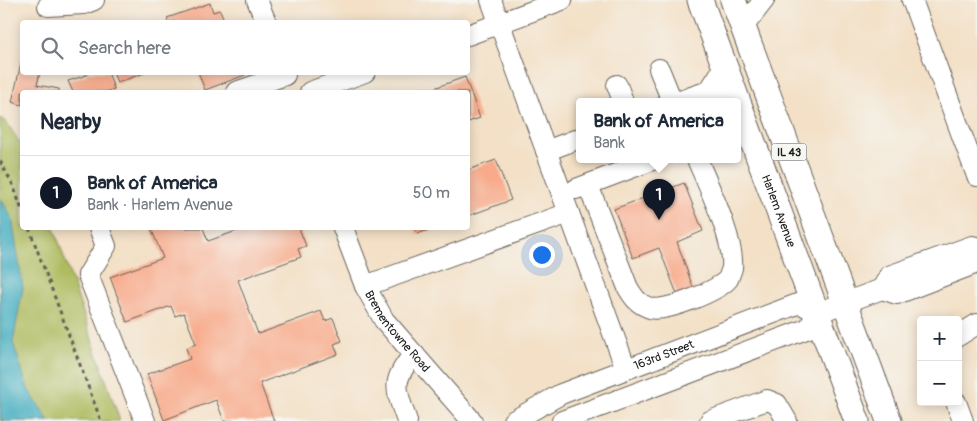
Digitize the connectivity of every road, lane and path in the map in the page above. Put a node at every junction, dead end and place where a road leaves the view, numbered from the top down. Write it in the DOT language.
graph roads {
  1 [pos="94,0"];
  2 [pos="257,0"];
  3 [pos="491,0"];
  4 [pos="562,0"];
  5 [pos="700,0"];
  6 [pos="733,0"];
  7 [pos="764,0"];
  8 [pos="912,0"];
  9 [pos="48,6"];
  10 [pos="265,20"];
  11 [pos="499,23"];
  12 [pos="743,27"];
  13 [pos="470,34"];
  14 [pos="725,66"];
  15 [pos="659,69"];
  16 [pos="357,75"];
  17 [pos="287,80"];
  18 [pos="244,90"];
  19 [pos="316,90"];
  20 [pos="709,91"];
  21 [pos="671,98"];
  22 [pos="689,98"];
  23 [pos="731,98"];
  24 [pos="736,98"];
  25 [pos="741,111"];
  26 [pos="576,140"];
  27 [pos="546,151"];
  28 [pos="0,161"];
  29 [pos="645,163"];
  30 [pos="699,163"];
  31 [pos="977,176"];
  32 [pos="588,184"];
  33 [pos="565,203"];
  34 [pos="20,204"];
  35 [pos="30,230"];
  36 [pos="100,230"];
  37 [pos="343,230"];
  38 [pos="977,247"];
  39 [pos="977,263"];
  40 [pos="364,286"];
  41 [pos="882,289"];
  42 [pos="846,304"];
  43 [pos="817,313"];
  44 [pos="977,324"];
  45 [pos="962,333"];
  46 [pos="414,354"];
  47 [pos="634,366"];
  48 [pos="650,387"];
  49 [pos="957,406"];
  50 [pos="101,421"];
  51 [pos="145,421"];
  52 [pos="407,421"];
  53 [pos="472,421"];
  54 [pos="514,421"];
  55 [pos="562,421"];
  56 [pos="710,421"];
  57 [pos="787,421"];
  58 [pos="857,421"];
  59 [pos="889,421"];
  60 [pos="963,421"];
  1 -- 9 [label="street"];
  2 -- 10 [label="street"];
  3 -- 11 [label="street"];
  4 -- 11 [label="street"];
  5 -- 14 [label="main road, Harlem Avenue / IL 43"];
  6 -- 12 [label="main road, IL 43"];
  7 -- 12 [label="street"];
  8 -- 31 [label="street"];
  11 -- 13 [label="street"];
  11 -- 27 [label="street"];
  12 -- 42 [label="main road, IL 43"];
  14 -- 20 [label="street"];
  14 -- 24 [label="main road, Harlem Avenue / IL 43"];
  15 -- 21 [label="street"];
  16 -- 19 [label="street"];
  17 -- 18 [label="street"];
  20 -- 22 [label="street"];
  20 -- 23 [label="street"];
  25 -- 43 [label="main road, Harlem Avenue / IL 43"];
  26 -- 27 [label="street"];
  27 -- 33 [label="street"];
  28 -- 34 [label="path"];
  29 -- 32 [label="street"];
  30 -- 32 [label="street"];
  32 -- 33 [label="street"];
  33 -- 40 [label="street"];
  33 -- 47 [label="street"];
  35 -- 50 [label="path"];
  36 -- 51 [label="street"];
  37 -- 40 [label="street, Brementowne Road"];
  38 -- 41 [label="street"];
  39 -- 41 [label="street"];
  40 -- 46 [label="street, Brementowne Road"];
  41 -- 42 [label="street"];
  42 -- 43 [label="street"];
  42 -- 59 [label="main road, IL 43"];
  43 -- 47 [label="street, 163rd Street"];
  43 -- 48 [label="street, 163rd Street"];
  43 -- 58 [label="main road, Harlem Avenue / IL 43"];
  44 -- 45 [label="street"];
  46 -- 52 [label="street"];
  46 -- 53 [label="street, Brementowne Road"];
  47 -- 48 [label="street"];
  47 -- 54 [label="street, 163rd Street"];
  48 -- 55 [label="street, 163rd Street"];
  49 -- 60 [label="street"];
  56 -- 57 [label="street"];
}
